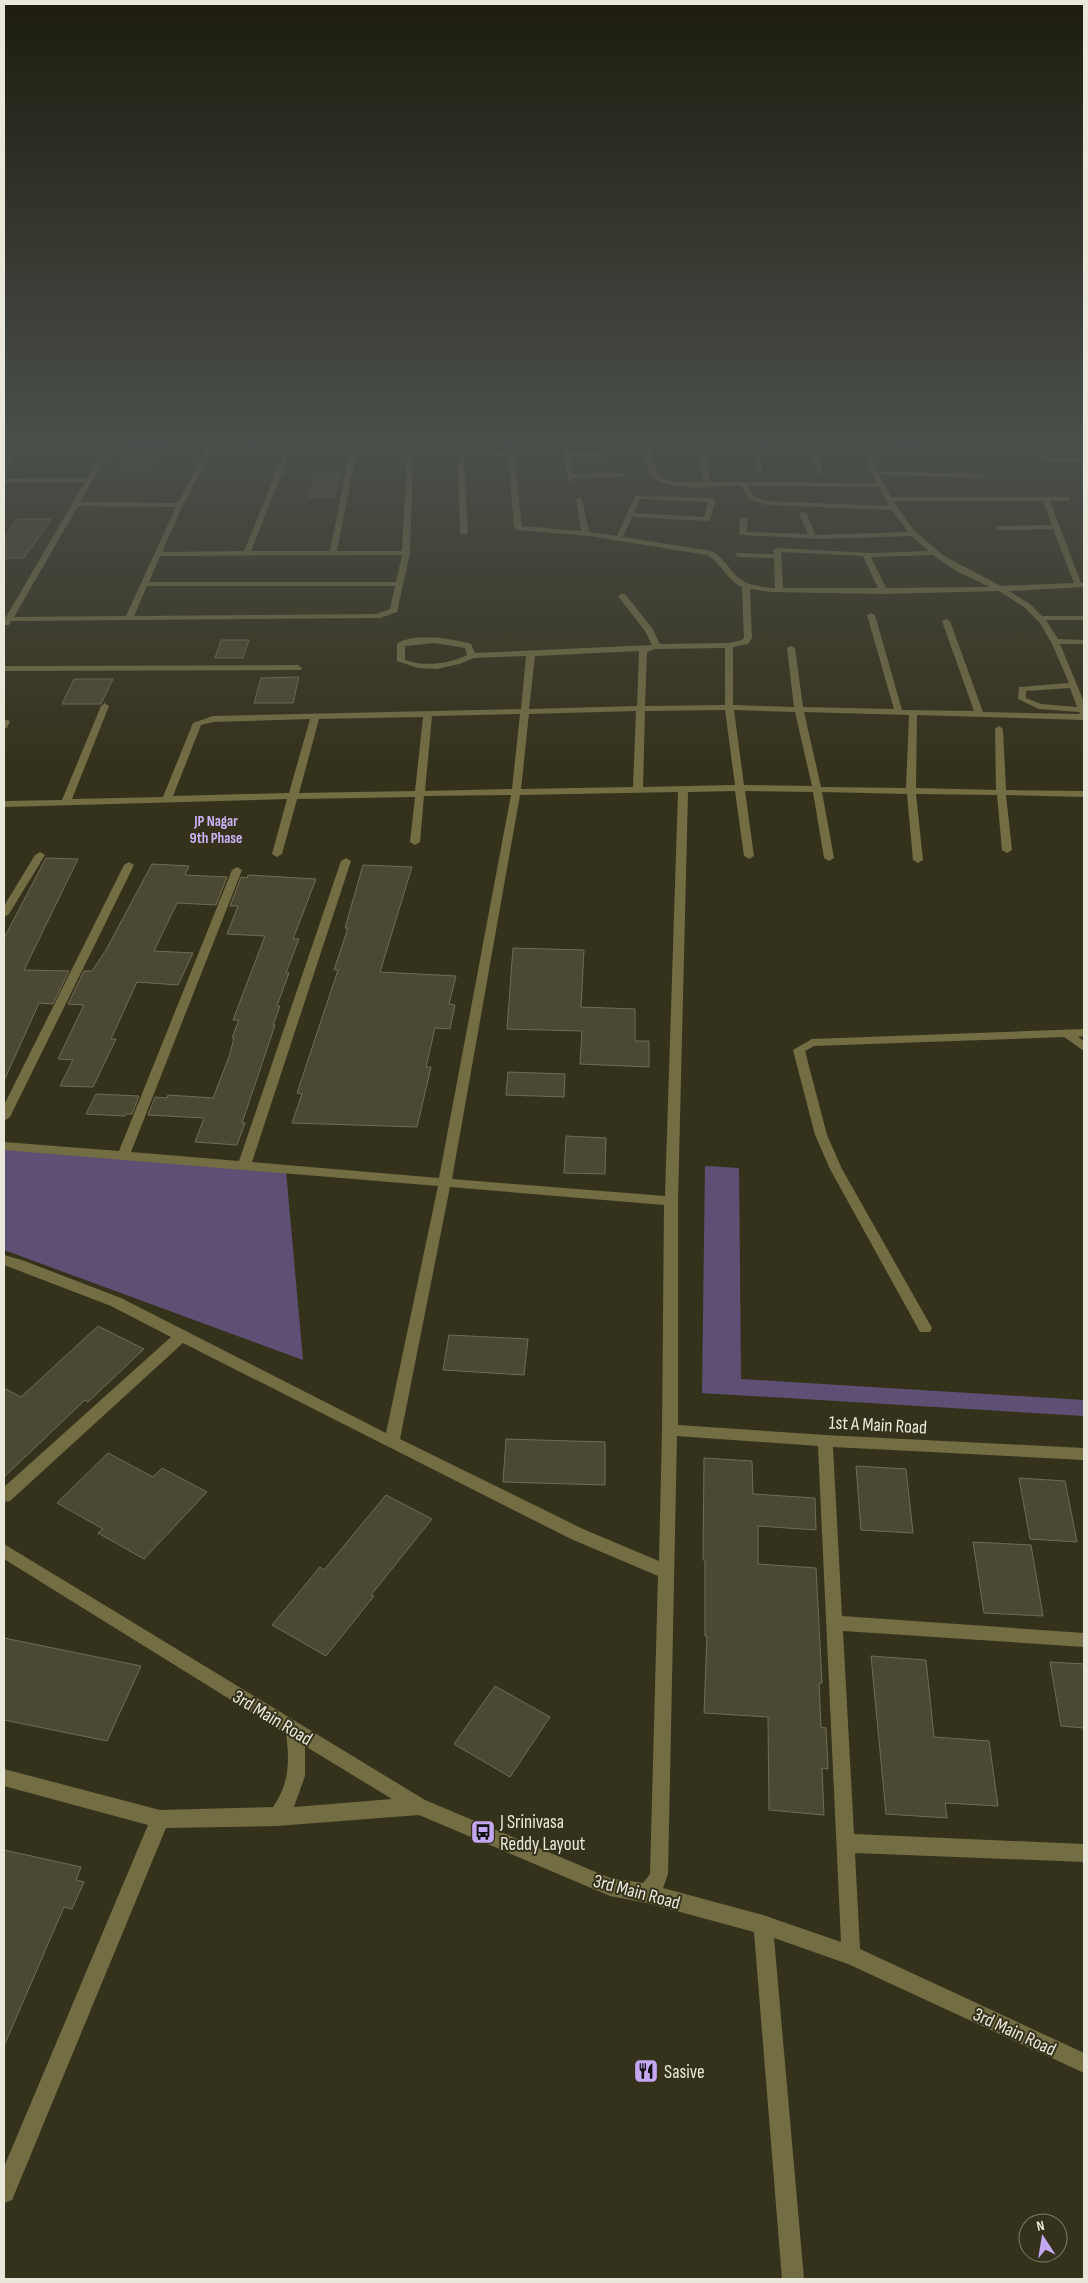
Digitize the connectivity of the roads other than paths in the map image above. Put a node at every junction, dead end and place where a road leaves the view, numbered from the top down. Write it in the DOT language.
graph roads {
  1 [pos="48,550"];
  2 [pos="161,550"];
  3 [pos="247,550"];
  4 [pos="333,550"];
  5 [pos="406,550"];
  6 [pos="679,550"];
  7 [pos="929,550"];
  8 [pos="1065,550"];
  9 [pos="246,553"];
  10 [pos="332,553"];
  11 [pos="406,553"];
  12 [pos="933,553"];
  13 [pos="159,554"];
  14 [pos="868,554"];
  15 [pos="739,555"];
  16 [pos="777,556"];
  17 [pos="144,584"];
  18 [pos="400,584"];
  19 [pos="1081,585"];
  20 [pos="746,586"];
  21 [pos="779,589"];
  22 [pos="999,589"];
  23 [pos="884,592"];
  24 [pos="622,596"];
  25 [pos="871,614"];
  26 [pos="129,617"];
  27 [pos="1039,618"];
  28 [pos="1084,618"];
  29 [pos="6,619"];
  30 [pos="946,622"];
  31 [pos="4,628"];
  32 [pos="1054,642"];
  33 [pos="1084,642"];
  34 [pos="729,645"];
  35 [pos="657,647"];
  36 [pos="647,648"];
  37 [pos="792,648"];
  38 [pos="531,652"];
  39 [pos="472,656"];
  40 [pos="298,668"];
  41 [pos="4,669"];
  42 [pos="1073,685"];
  43 [pos="105,706"];
  44 [pos="729,708"];
  45 [pos="642,709"];
  46 [pos="799,710"];
  47 [pos="526,713"];
  48 [pos="899,713"];
  49 [pos="913,713"];
  50 [pos="428,714"];
  51 [pos="1084,714"];
  52 [pos="980,715"];
  53 [pos="315,717"];
  54 [pos="999,729"];
  55 [pos="740,788"];
  56 [pos="817,788"];
  57 [pos="683,789"];
  58 [pos="638,790"];
  59 [pos="911,791"];
  60 [pos="516,792"];
  61 [pos="1001,792"];
  62 [pos="419,794"];
  63 [pos="1084,794"];
  64 [pos="293,796"];
  65 [pos="167,799"];
  66 [pos="66,802"];
  67 [pos="4,804"];
  68 [pos="415,842"];
  69 [pos="1008,850"];
  70 [pos="277,854"];
  71 [pos="40,855"];
  72 [pos="749,856"];
  73 [pos="829,858"];
  74 [pos="918,860"];
  75 [pos="346,861"];
  76 [pos="129,864"];
  77 [pos="237,870"];
  78 [pos="4,914"];
  79 [pos="1066,1033"];
  80 [pos="1084,1033"];
  81 [pos="1084,1047"];
  82 [pos="4,1117"];
  83 [pos="4,1146"];
  84 [pos="123,1156"];
  85 [pos="244,1166"];
  86 [pos="445,1182"];
  87 [pos="670,1201"];
  88 [pos="4,1260"];
  89 [pos="925,1328"];
  90 [pos="181,1336"];
  91 [pos="670,1430"];
  92 [pos="825,1441"];
  93 [pos="392,1442"];
  94 [pos="1084,1454"];
  95 [pos="4,1496"];
  96 [pos="4,1552"];
  97 [pos="667,1572"];
  98 [pos="833,1623"];
  99 [pos="1084,1640"];
  100 [pos="294,1730"];
  101 [pos="4,1777"];
  102 [pos="419,1806"];
  103 [pos="277,1817"];
  104 [pos="160,1819"];
  105 [pos="845,1843"];
  106 [pos="1084,1853"];
  107 [pos="647,1893"];
  108 [pos="762,1925"];
  109 [pos="851,1955"];
  110 [pos="1084,2063"];
  111 [pos="4,2192"];
  112 [pos="793,2279"];
  1 -- 29 [label="street"];
  2 -- 13 [label="street"];
  3 -- 9 [label="street"];
  4 -- 10 [label="street"];
  5 -- 11 [label="street"];
  6 -- 20 [label="street"];
  7 -- 12 [label="street"];
  8 -- 19 [label="street"];
  9 -- 10 [label="street"];
  9 -- 13 [label="street"];
  10 -- 11 [label="street"];
  11 -- 18 [label="street"];
  12 -- 14 [label="street"];
  12 -- 22 [label="street"];
  13 -- 17 [label="street"];
  14 -- 16 [label="street"];
  14 -- 23 [label="street"];
  15 -- 16 [label="street"];
  16 -- 21 [label="street"];
  17 -- 18 [label="street"];
  17 -- 26 [label="street"];
  18 -- 26 [label="street"];
  19 -- 22 [label="street"];
  20 -- 21 [label="street"];
  20 -- 34 [label="street"];
  21 -- 23 [label="street"];
  22 -- 23 [label="street"];
  22 -- 27 [label="street"];
  24 -- 35 [label="street"];
  25 -- 48 [label="street"];
  26 -- 29 [label="street"];
  27 -- 28 [label="street"];
  27 -- 32 [label="street"];
  29 -- 31 [label="street"];
  30 -- 52 [label="street"];
  32 -- 33 [label="street"];
  32 -- 42 [label="street"];
  34 -- 35 [label="street"];
  34 -- 44 [label="street"];
  35 -- 36 [label="street"];
  36 -- 38 [label="street"];
  36 -- 45 [label="street"];
  37 -- 46 [label="street"];
  38 -- 39 [label="street"];
  38 -- 47 [label="street"];
  39 -- 39 [label="street"];
  40 -- 41 [label="street"];
  42 -- 51 [label="street"];
  42 -- 51 [label="street"];
  43 -- 66 [label="street"];
  44 -- 45 [label="street"];
  44 -- 46 [label="street"];
  44 -- 55 [label="street"];
  45 -- 47 [label="street"];
  45 -- 58 [label="street"];
  46 -- 48 [label="street"];
  46 -- 56 [label="street"];
  47 -- 50 [label="street"];
  47 -- 60 [label="street"];
  48 -- 49 [label="street"];
  49 -- 52 [label="street"];
  49 -- 59 [label="street"];
  50 -- 53 [label="street"];
  50 -- 62 [label="street"];
  51 -- 52 [label="street"];
  53 -- 64 [label="street"];
  53 -- 65 [label="street"];
  54 -- 61 [label="street"];
  55 -- 56 [label="street"];
  55 -- 57 [label="street"];
  55 -- 72 [label="street"];
  56 -- 59 [label="street"];
  56 -- 73 [label="street"];
  57 -- 58 [label="street"];
  57 -- 87 [label="street"];
  58 -- 60 [label="street"];
  59 -- 61 [label="street"];
  59 -- 74 [label="street"];
  60 -- 62 [label="street"];
  60 -- 86 [label="street"];
  61 -- 63 [label="street"];
  61 -- 69 [label="street"];
  62 -- 64 [label="street"];
  62 -- 68 [label="street"];
  64 -- 65 [label="street"];
  64 -- 70 [label="street"];
  65 -- 66 [label="street"];
  66 -- 67 [label="street"];
  71 -- 78 [label="street"];
  75 -- 85 [label="street"];
  76 -- 82 [label="street"];
  77 -- 84 [label="street"];
  79 -- 80 [label="street"];
  79 -- 81 [label="street"];
  79 -- 89 [label="street"];
  83 -- 84 [label="street"];
  84 -- 85 [label="street"];
  85 -- 86 [label="street"];
  86 -- 87 [label="street"];
  86 -- 93 [label="street"];
  87 -- 91 [label="street"];
  88 -- 90 [label="street"];
  90 -- 93 [label="street"];
  90 -- 95 [label="street"];
  91 -- 92 [label="street, 1st A Main Road"];
  91 -- 97 [label="street"];
  92 -- 94 [label="street, 1st A Main Road"];
  92 -- 98 [label="street"];
  93 -- 97 [label="street"];
  96 -- 100 [label="street, 3rd Main Road"];
  97 -- 107 [label="street"];
  98 -- 99 [label="street"];
  98 -- 105 [label="street"];
  100 -- 102 [label="street, 3rd Main Road"];
  100 -- 103 [label="street"];
  101 -- 104 [label="street"];
  102 -- 103 [label="street"];
  102 -- 107 [label="street, 3rd Main Road"];
  103 -- 104 [label="street"];
  104 -- 111 [label="street"];
  105 -- 106 [label="street"];
  105 -- 109 [label="street"];
  107 -- 108 [label="street, 3rd Main Road"];
  108 -- 109 [label="street, 3rd Main Road"];
  108 -- 112 [label="street"];
  109 -- 110 [label="street, 3rd Main Road"];
}
